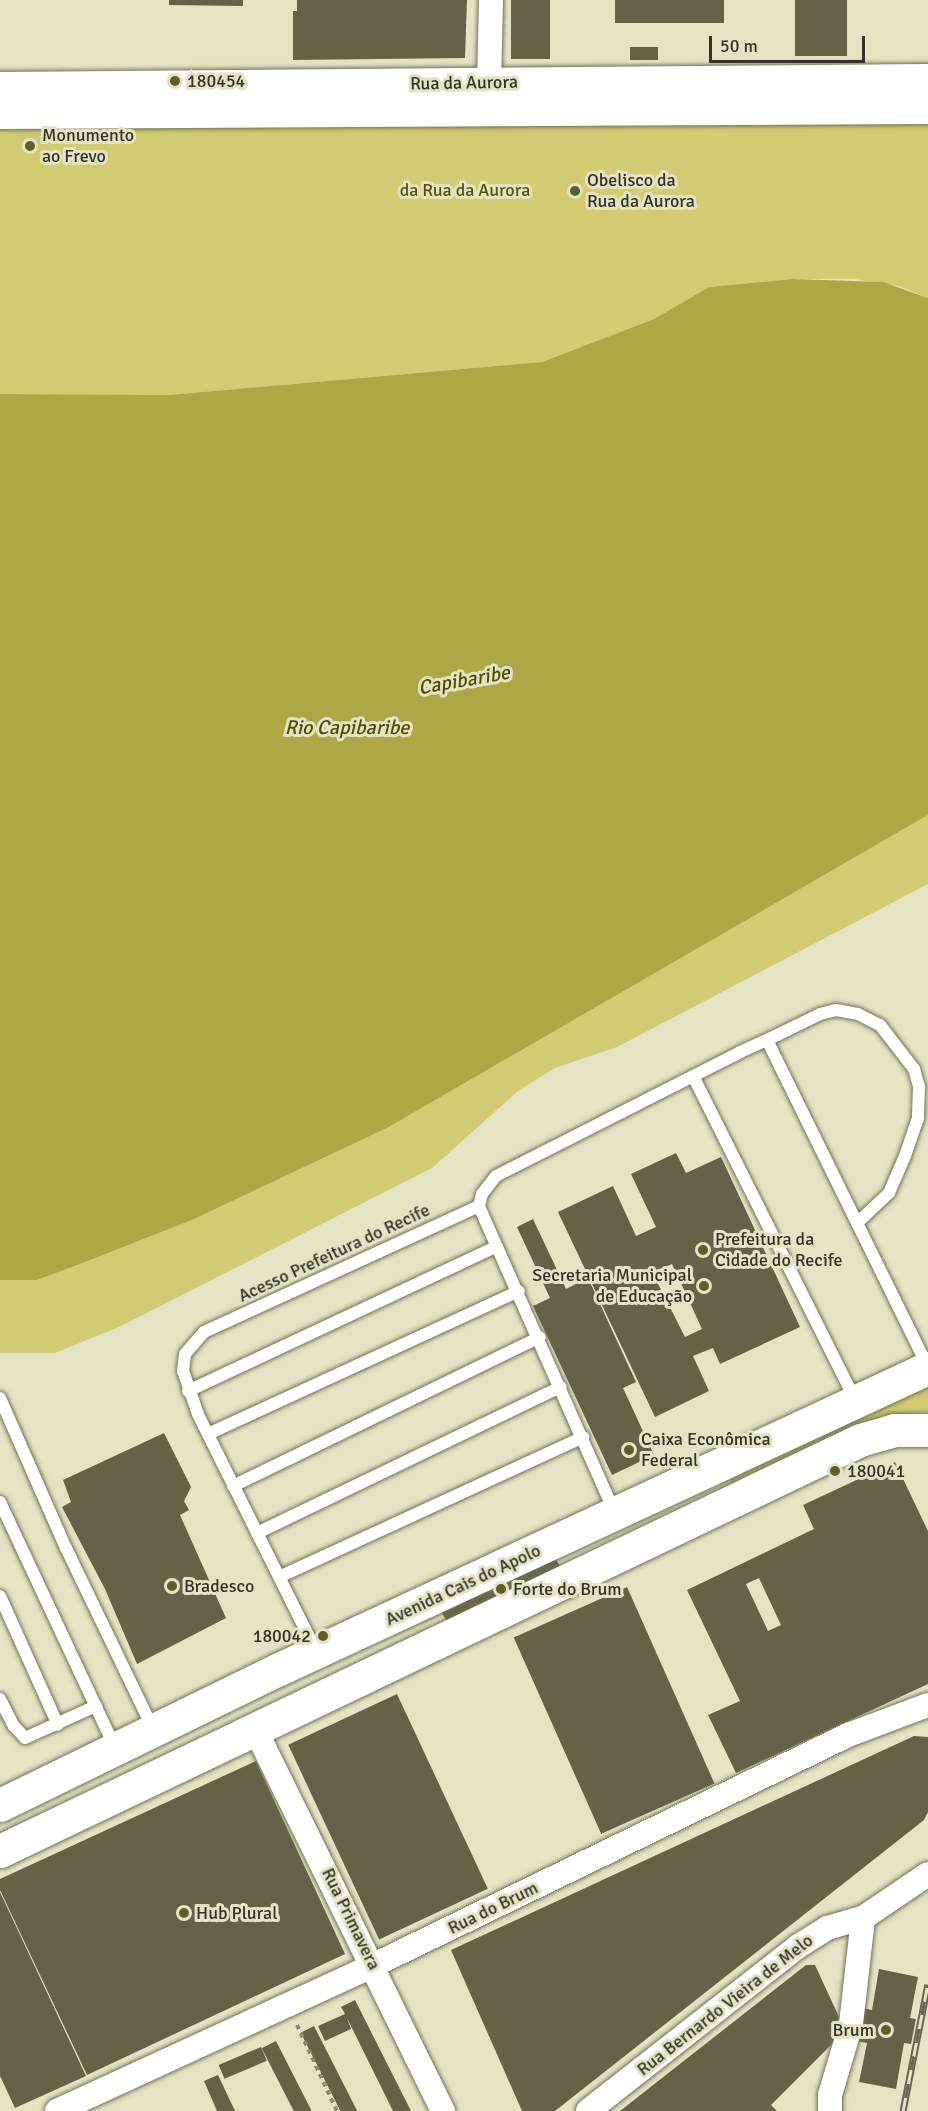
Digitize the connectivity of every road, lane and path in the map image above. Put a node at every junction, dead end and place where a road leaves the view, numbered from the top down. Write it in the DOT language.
graph roads {
  1 [pos="491,0"];
  2 [pos="928,80"];
  3 [pos="489,82"];
  4 [pos="0,88"];
  5 [pos="928,107"];
  6 [pos="0,112"];
  7 [pos="767,1040"];
  8 [pos="693,1076"];
  9 [pos="480,1200"];
  10 [pos="857,1223"];
  11 [pos="497,1246"];
  12 [pos="519,1291"];
  13 [pos="540,1337"];
  14 [pos="928,1367"];
  15 [pos="561,1387"];
  16 [pos="188,1391"];
  17 [pos="0,1398"];
  18 [pos="856,1401"];
  19 [pos="928,1430"];
  20 [pos="208,1434"];
  21 [pos="583,1437"];
  22 [pos="660,1476"];
  23 [pos="701,1476"];
  24 [pos="233,1486"];
  25 [pos="640,1486"];
  26 [pos="0,1502"];
  27 [pos="613,1508"];
  28 [pos="257,1533"];
  29 [pos="279,1577"];
  30 [pos="0,1596"];
  31 [pos="317,1652"];
  32 [pos="0,1699"];
  33 [pos="928,1705"];
  34 [pos="96,1706"];
  35 [pos="58,1725"];
  36 [pos="255,1728"];
  37 [pos="153,1730"];
  38 [pos="116,1748"];
  39 [pos="0,1804"];
  40 [pos="0,1851"];
  41 [pos="928,1874"];
  42 [pos="863,1918"];
  43 [pos="374,1965"];
  44 [pos="287,2005"];
  45 [pos="57,2111"];
  46 [pos="337,2111"];
  47 [pos="443,2111"];
  48 [pos="588,2111"];
  49 [pos="830,2111"];
  1 -- 3 [label="street"];
  2 -- 3 [label="main road, Rua da Aurora"];
  3 -- 4 [label="main road, Rua da Aurora"];
  5 -- 6 [label="main road, Rua da Aurora"];
  7 -- 8 [label="lane"];
  7 -- 10 [label="lane"];
  7 -- 10 [label="lane"];
  8 -- 9 [label="lane"];
  8 -- 18 [label="lane"];
  9 -- 11 [label="lane"];
  9 -- 16 [label="lane, Acesso Prefeitura do Recife"];
  10 -- 14 [label="lane"];
  11 -- 12 [label="lane"];
  11 -- 16 [label="lane"];
  12 -- 13 [label="lane"];
  12 -- 20 [label="lane"];
  13 -- 15 [label="lane"];
  13 -- 24 [label="lane"];
  14 -- 18 [label="main road, Avenida Cais do Apolo"];
  15 -- 21 [label="lane"];
  15 -- 28 [label="lane"];
  16 -- 20 [label="lane"];
  17 -- 37 [label="lane"];
  18 -- 23 [label="main road, Avenida Cais do Apolo"];
  19 -- 36 [label="main road"];
  20 -- 24 [label="lane"];
  21 -- 27 [label="lane"];
  21 -- 29 [label="lane"];
  22 -- 23 [label="lane"];
  23 -- 27 [label="main road, Avenida Cais do Apolo"];
  24 -- 28 [label="lane"];
  25 -- 27 [label="lane"];
  26 -- 34 [label="lane"];
  27 -- 31 [label="main road, Avenida Cais do Apolo"];
  28 -- 29 [label="lane"];
  29 -- 31 [label="lane"];
  30 -- 35 [label="lane"];
  31 -- 37 [label="main road, Avenida Cais do Apolo"];
  32 -- 35 [label="lane"];
  33 -- 43 [label="street, Rua do Brum"];
  34 -- 35 [label="lane"];
  34 -- 38 [label="lane"];
  36 -- 40 [label="main road"];
  36 -- 43 [label="street, Rua Primavera"];
  37 -- 38 [label="main road, Avenida Cais do Apolo"];
  38 -- 39 [label="main road, Avenida Cais do Apolo"];
  41 -- 42 [label="street, Rua Bernardo Vieira de Melo"];
  42 -- 48 [label="street, Rua Bernardo Vieira de Melo"];
  42 -- 49 [label="street"];
  43 -- 44 [label="street, Rua do Brum"];
  43 -- 47 [label="street, Rua Primavera"];
  44 -- 45 [label="street, Rua do Brum"];
  44 -- 46 [label="path"];
}
